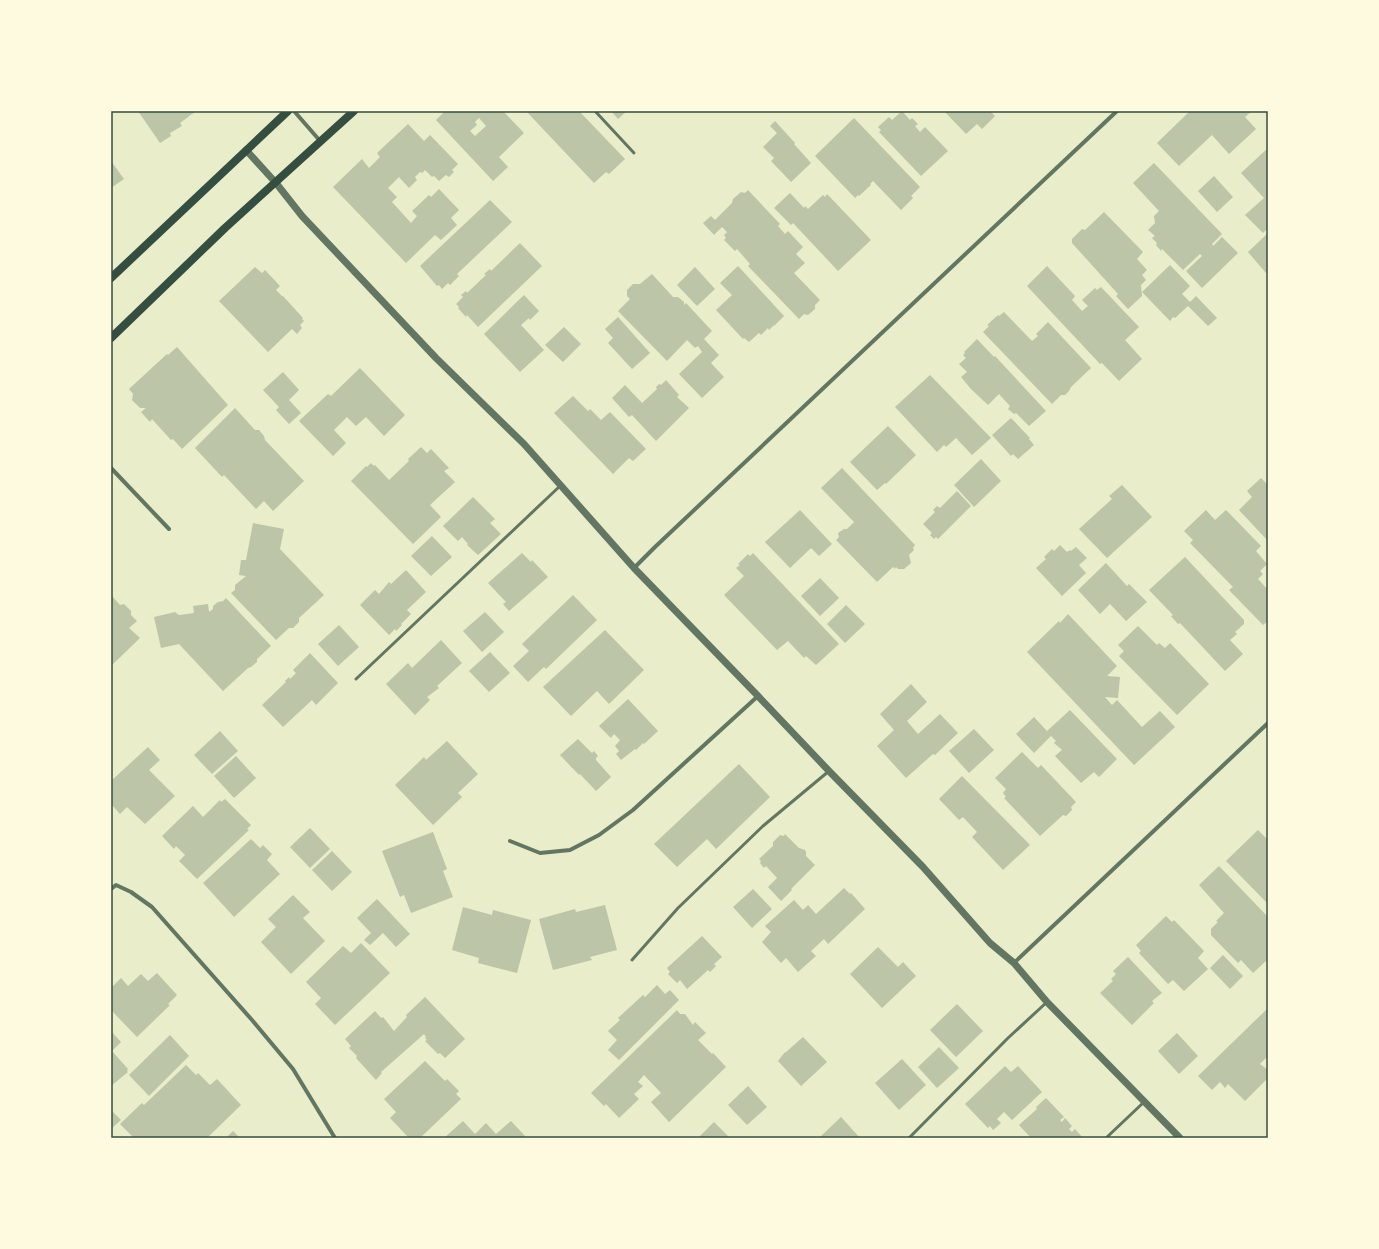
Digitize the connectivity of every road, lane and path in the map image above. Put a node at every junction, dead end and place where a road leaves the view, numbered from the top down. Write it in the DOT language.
graph roads {
  1 [pos="288,111"];
  2 [pos="294,111"];
  3 [pos="354,111"];
  4 [pos="595,111"];
  5 [pos="1117,111"];
  6 [pos="321,142"];
  7 [pos="246,150"];
  8 [pos="634,153"];
  9 [pos="276,183"];
  10 [pos="111,278"];
  11 [pos="111,338"];
  12 [pos="111,468"];
  13 [pos="560,486"];
  14 [pos="169,529"];
  15 [pos="634,568"];
  16 [pos="356,679"];
  17 [pos="758,696"];
  18 [pos="1268,722"];
  19 [pos="829,772"];
  20 [pos="510,841"];
  21 [pos="111,888"];
  22 [pos="632,960"];
  23 [pos="1014,963"];
  24 [pos="1047,1002"];
  25 [pos="1145,1100"];
  26 [pos="335,1138"];
  27 [pos="909,1138"];
  28 [pos="1106,1138"];
  29 [pos="1180,1138"];
  1 -- 7 [label="main road"];
  2 -- 6 [label="street"];
  3 -- 6 [label="main road"];
  4 -- 8 [label="lane"];
  5 -- 15 [label="street"];
  6 -- 9 [label="main road"];
  7 -- 9 [label="street"];
  7 -- 10 [label="main road"];
  9 -- 11 [label="main road"];
  9 -- 13 [label="street"];
  12 -- 14 [label="street"];
  13 -- 15 [label="street"];
  13 -- 16 [label="lane"];
  15 -- 17 [label="street"];
  17 -- 19 [label="street"];
  17 -- 20 [label="street"];
  18 -- 23 [label="street"];
  19 -- 22 [label="lane"];
  19 -- 23 [label="street"];
  21 -- 26 [label="street"];
  23 -- 24 [label="street"];
  24 -- 25 [label="street"];
  24 -- 27 [label="lane"];
  25 -- 28 [label="lane"];
  25 -- 29 [label="street"];
}
